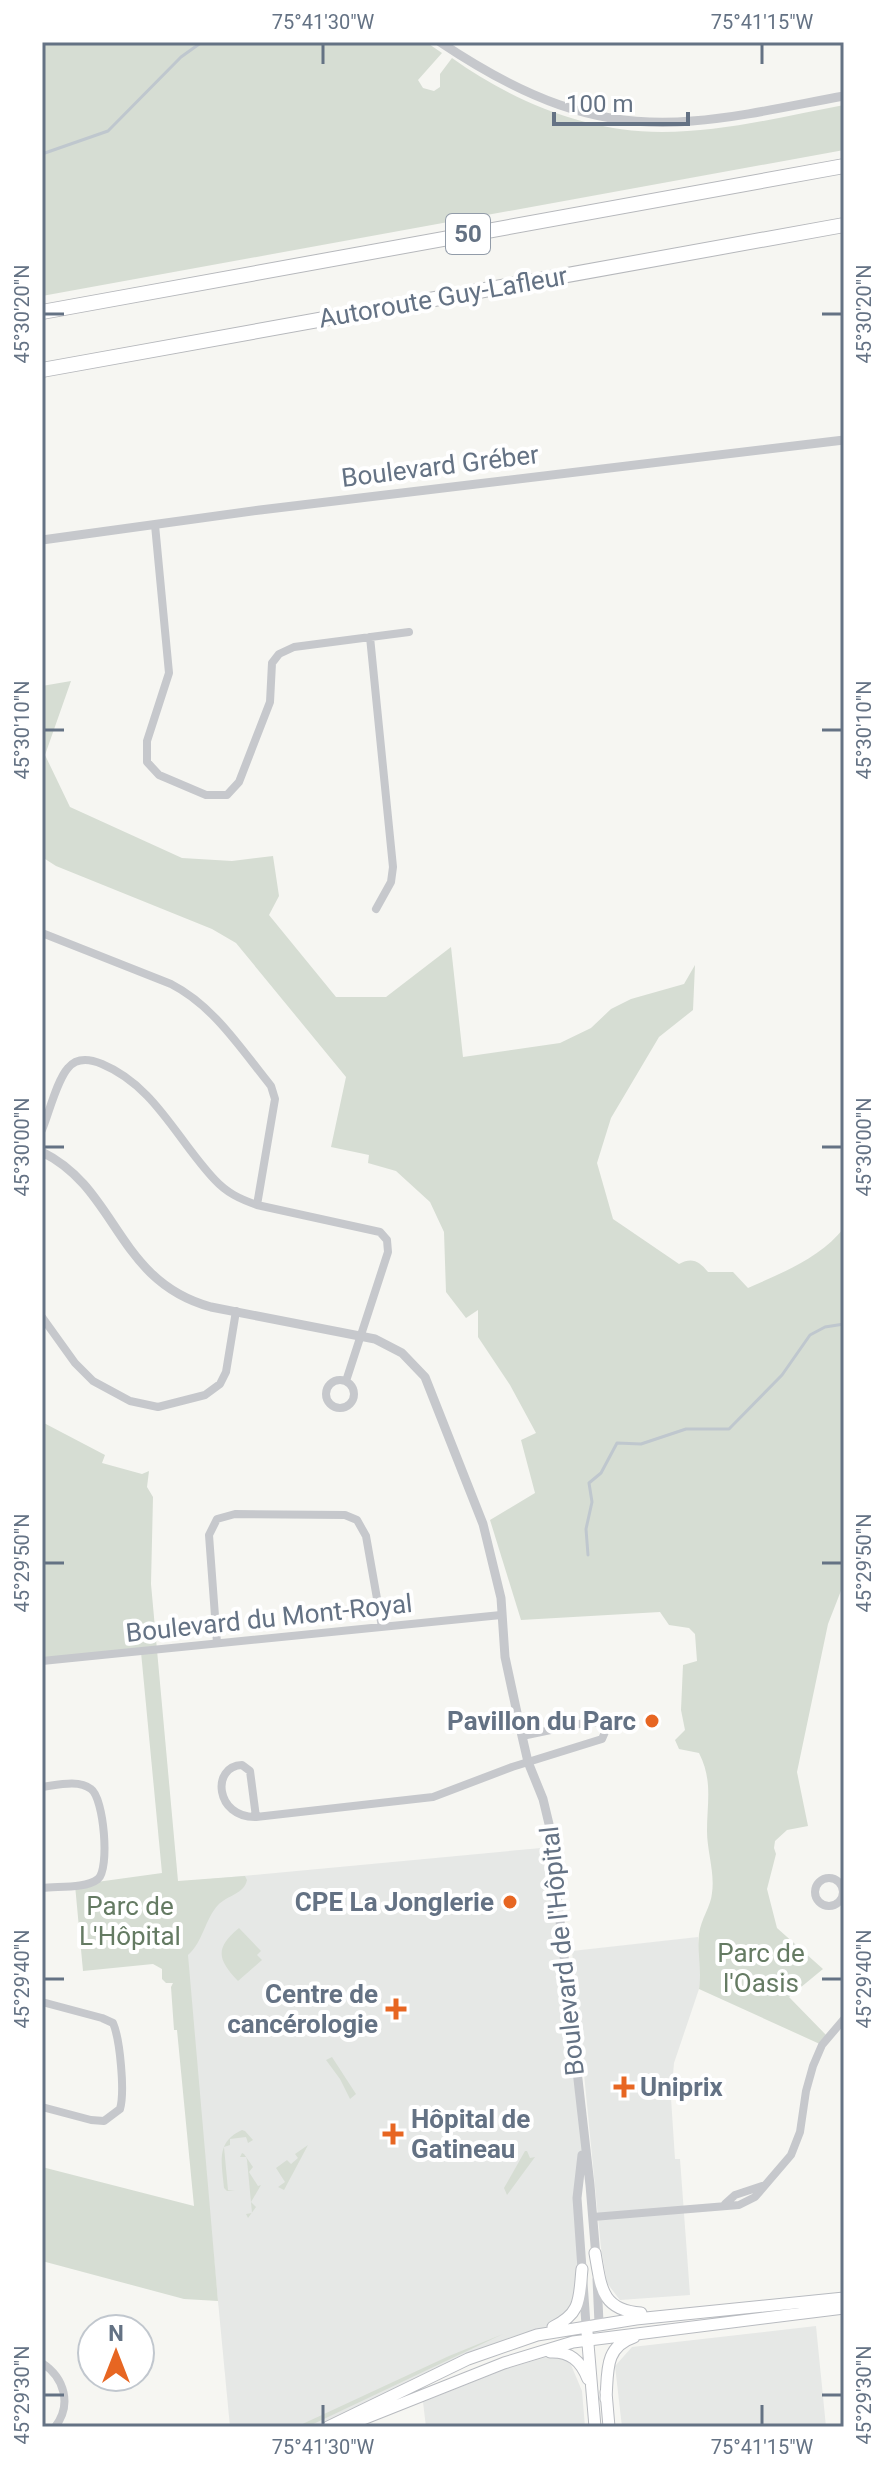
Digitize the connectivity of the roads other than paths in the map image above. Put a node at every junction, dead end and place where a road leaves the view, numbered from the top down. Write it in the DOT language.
graph roads {
  1 [pos="440,42"];
  2 [pos="844,96"];
  3 [pos="844,166"];
  4 [pos="844,225"];
  5 [pos="42,312"];
  6 [pos="42,370"];
  7 [pos="844,440"];
  8 [pos="155,525"];
  9 [pos="42,540"];
  10 [pos="409,632"];
  11 [pos="370,637"];
  12 [pos="376,909"];
  13 [pos="42,933"];
  14 [pos="42,1130"];
  15 [pos="42,1152"];
  16 [pos="257,1205"];
  17 [pos="236,1311"];
  18 [pos="42,1317"];
  19 [pos="362,1335"];
  20 [pos="346,1381"];
  21 [pos="501,1615"];
  22 [pos="382,1627"];
  23 [pos="217,1643"];
  24 [pos="42,1661"];
  25 [pos="522,1736"];
  26 [pos="528,1762"];
  27 [pos="42,1787"];
  28 [pos="256,1817"];
  29 [pos="42,1888"];
  30 [pos="42,2002"];
  31 [pos="844,2019"];
  32 [pos="42,2107"];
  33 [pos="584,2143"];
  34 [pos="578,2212"];
  35 [pos="593,2217"];
  36 [pos="578,2223"];
  37 [pos="595,2253"];
  38 [pos="582,2269"];
  39 [pos="844,2298"];
  40 [pos="844,2308"];
  41 [pos="670,2315"];
  42 [pos="599,2323"];
  43 [pos="586,2325"];
  44 [pos="665,2329"];
  45 [pos="537,2335"];
  46 [pos="601,2337"];
  47 [pos="587,2339"];
  48 [pos="523,2357"];
  49 [pos="42,2363"];
  50 [pos="591,2391"];
  51 [pos="606,2399"];
  52 [pos="55,2427"];
  53 [pos="328,2427"];
  54 [pos="343,2427"];
  55 [pos="595,2427"];
  56 [pos="609,2427"];
  1 -- 2 [label="street"];
  3 -- 5 [label="highway, 50"];
  4 -- 6 [label="highway, Autoroute Guy-Lafleur / 50"];
  7 -- 8 [label="street, Boulevard Gréber"];
  8 -- 9 [label="street, Boulevard Gréber"];
  8 -- 11 [label="street"];
  10 -- 11 [label="street"];
  11 -- 12 [label="street"];
  13 -- 16 [label="street"];
  14 -- 16 [label="street"];
  15 -- 17 [label="street, Boulevard de l'Hôpital"];
  16 -- 19 [label="street"];
  17 -- 18 [label="street"];
  17 -- 19 [label="street, Boulevard de l'Hôpital"];
  19 -- 20 [label="street"];
  19 -- 21 [label="street, Boulevard de l'Hôpital"];
  21 -- 22 [label="street, Boulevard du Mont-Royal"];
  21 -- 25 [label="street, Boulevard de l'Hôpital"];
  22 -- 23 [label="street, Boulevard du Mont-Royal"];
  22 -- 23 [label="street"];
  23 -- 24 [label="street, Boulevard du Mont-Royal"];
  25 -- 26 [label="street, Boulevard de l'Hôpital"];
  25 -- 26 [label="street"];
  26 -- 28 [label="street"];
  26 -- 33 [label="street, Boulevard de l'Hôpital"];
  27 -- 29 [label="street"];
  28 -- 28 [label="street"];
  30 -- 32 [label="street"];
  31 -- 35 [label="street"];
  33 -- 34 [label="street, Boulevard de l'Hôpital"];
  33 -- 35 [label="street, Boulevard de l'Hôpital"];
  34 -- 35 [label="street"];
  34 -- 36 [label="street, Boulevard de l'Hôpital"];
  35 -- 36 [label="street"];
  35 -- 37 [label="street, Boulevard de l'Hôpital"];
  36 -- 38 [label="street, Boulevard de l'Hôpital"];
  37 -- 41 [label="main road"];
  37 -- 42 [label="street, Boulevard de l'Hôpital"];
  38 -- 43 [label="street, Boulevard de l'Hôpital"];
  38 -- 45 [label="main road"];
  39 -- 41 [label="main road"];
  40 -- 44 [label="main road"];
  41 -- 42 [label="main road"];
  42 -- 43 [label="main road"];
  42 -- 46 [label="main road, Boulevard de l'Hôpital"];
  43 -- 45 [label="main road"];
  43 -- 47 [label="main road, Boulevard de l'Hôpital"];
  44 -- 46 [label="main road"];
  44 -- 51 [label="main road"];
  45 -- 53 [label="main road"];
  46 -- 47 [label="main road"];
  46 -- 51 [label="main road, Boulevard de l'Hôpital"];
  47 -- 48 [label="main road"];
  47 -- 50 [label="main road, Boulevard de l'Hôpital"];
  48 -- 50 [label="main road"];
  48 -- 54 [label="main road"];
  49 -- 52 [label="street"];
  50 -- 55 [label="main road, Boulevard de l'Hôpital"];
  51 -- 56 [label="main road, Boulevard de l'Hôpital"];
}
